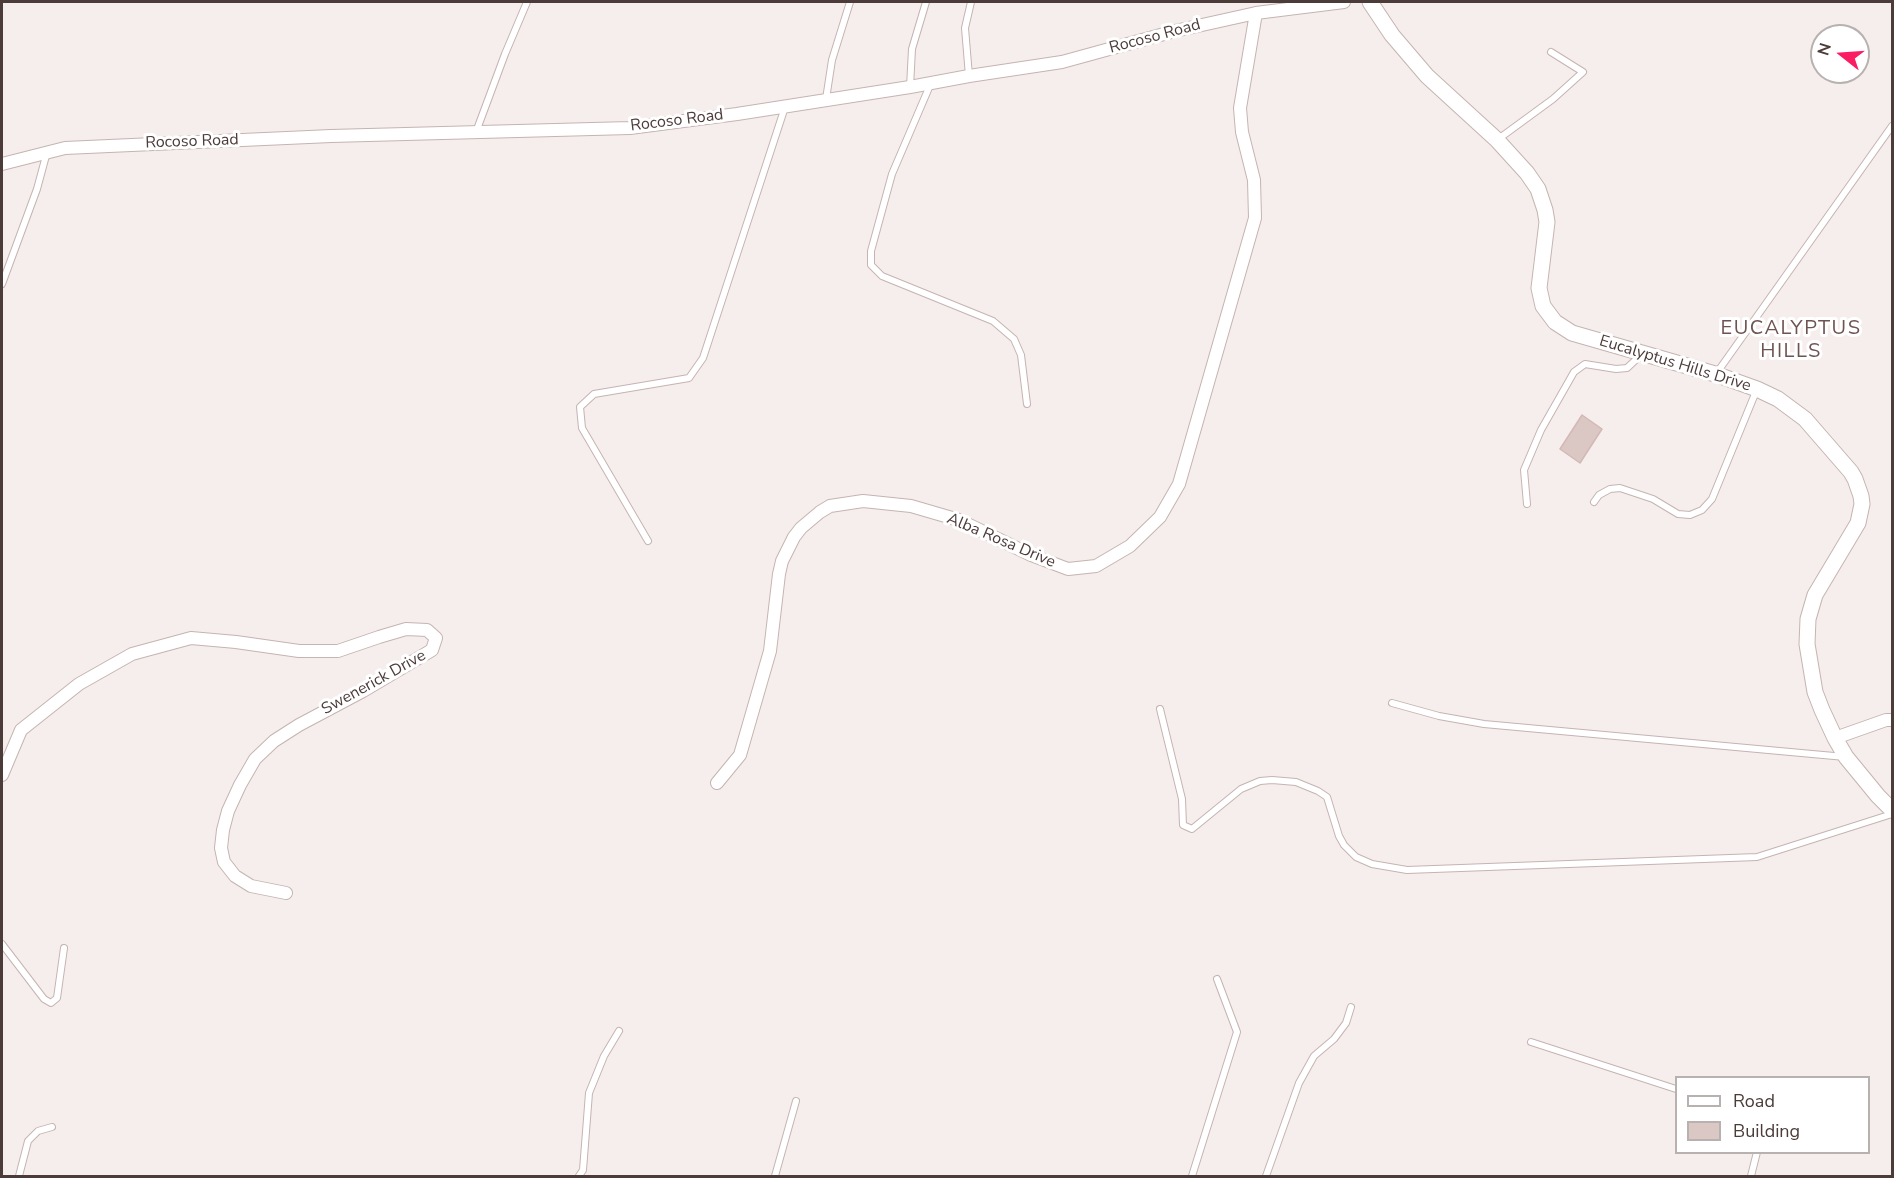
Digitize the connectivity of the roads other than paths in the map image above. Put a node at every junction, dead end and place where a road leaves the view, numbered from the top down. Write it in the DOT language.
graph roads {
  1 [pos="527,2"];
  2 [pos="850,2"];
  3 [pos="926,2"];
  4 [pos="971,2"];
  5 [pos="1344,2"];
  6 [pos="1370,2"];
  7 [pos="1256,13"];
  8 [pos="1551,52"];
  9 [pos="969,76"];
  10 [pos="931,82"];
  11 [pos="910,87"];
  12 [pos="826,100"];
  13 [pos="785,106"];
  14 [pos="1893,126"];
  15 [pos="476,132"];
  16 [pos="1497,140"];
  17 [pos="48,151"];
  18 [pos="2,164"];
  19 [pos="2,284"];
  20 [pos="1642,354"];
  21 [pos="1715,374"];
  22 [pos="1757,389"];
  23 [pos="1027,404"];
  24 [pos="1594,502"];
  25 [pos="1527,504"];
  26 [pos="648,540"];
  27 [pos="1392,703"];
  28 [pos="1160,709"];
  29 [pos="1893,720"];
  30 [pos="1835,738"];
  31 [pos="1846,757"];
  32 [pos="2,775"];
  33 [pos="717,783"];
  34 [pos="1893,812"];
  35 [pos="286,893"];
  36 [pos="2,944"];
  37 [pos="64,948"];
  38 [pos="1217,979"];
  39 [pos="1351,1007"];
  40 [pos="620,1031"];
  41 [pos="1531,1042"];
  42 [pos="1675,1088"];
  43 [pos="796,1101"];
  44 [pos="52,1127"];
  45 [pos="1756,1154"];
  46 [pos="19,1176"];
  47 [pos="579,1176"];
  48 [pos="776,1176"];
  49 [pos="1192,1176"];
  50 [pos="1266,1176"];
  51 [pos="1751,1176"];
  1 -- 15 [label="lane"];
  2 -- 12 [label="lane"];
  3 -- 11 [label="lane"];
  4 -- 9 [label="lane"];
  5 -- 7 [label="street, Rocoso Road"];
  6 -- 16 [label="street, Eucalyptus Hills Drive"];
  7 -- 9 [label="street, Rocoso Road"];
  7 -- 33 [label="street, Alba Rosa Drive"];
  8 -- 16 [label="lane"];
  9 -- 10 [label="street, Rocoso Road"];
  10 -- 11 [label="street, Rocoso Road"];
  10 -- 23 [label="lane"];
  11 -- 12 [label="street, Rocoso Road"];
  12 -- 13 [label="street, Rocoso Road"];
  13 -- 15 [label="street, Rocoso Road"];
  13 -- 26 [label="lane"];
  14 -- 21 [label="lane"];
  15 -- 17 [label="street, Rocoso Road"];
  16 -- 20 [label="street, Eucalyptus Hills Drive"];
  17 -- 18 [label="street, Rocoso Road"];
  17 -- 19 [label="lane"];
  20 -- 21 [label="street, Eucalyptus Hills Drive"];
  20 -- 25 [label="lane"];
  21 -- 22 [label="street, Eucalyptus Hills Drive"];
  22 -- 24 [label="lane"];
  22 -- 30 [label="street, Eucalyptus Hills Drive"];
  27 -- 31 [label="lane"];
  28 -- 34 [label="lane"];
  29 -- 30 [label="street"];
  30 -- 31 [label="street, Eucalyptus Hills Drive"];
  31 -- 34 [label="street, Eucalyptus Hills Drive"];
  32 -- 35 [label="street, Swenerick Drive"];
  36 -- 37 [label="lane"];
  38 -- 49 [label="lane"];
  39 -- 50 [label="lane"];
  40 -- 47 [label="lane"];
  41 -- 42 [label="lane"];
  43 -- 48 [label="lane"];
  44 -- 46 [label="lane"];
  45 -- 51 [label="lane"];
}
